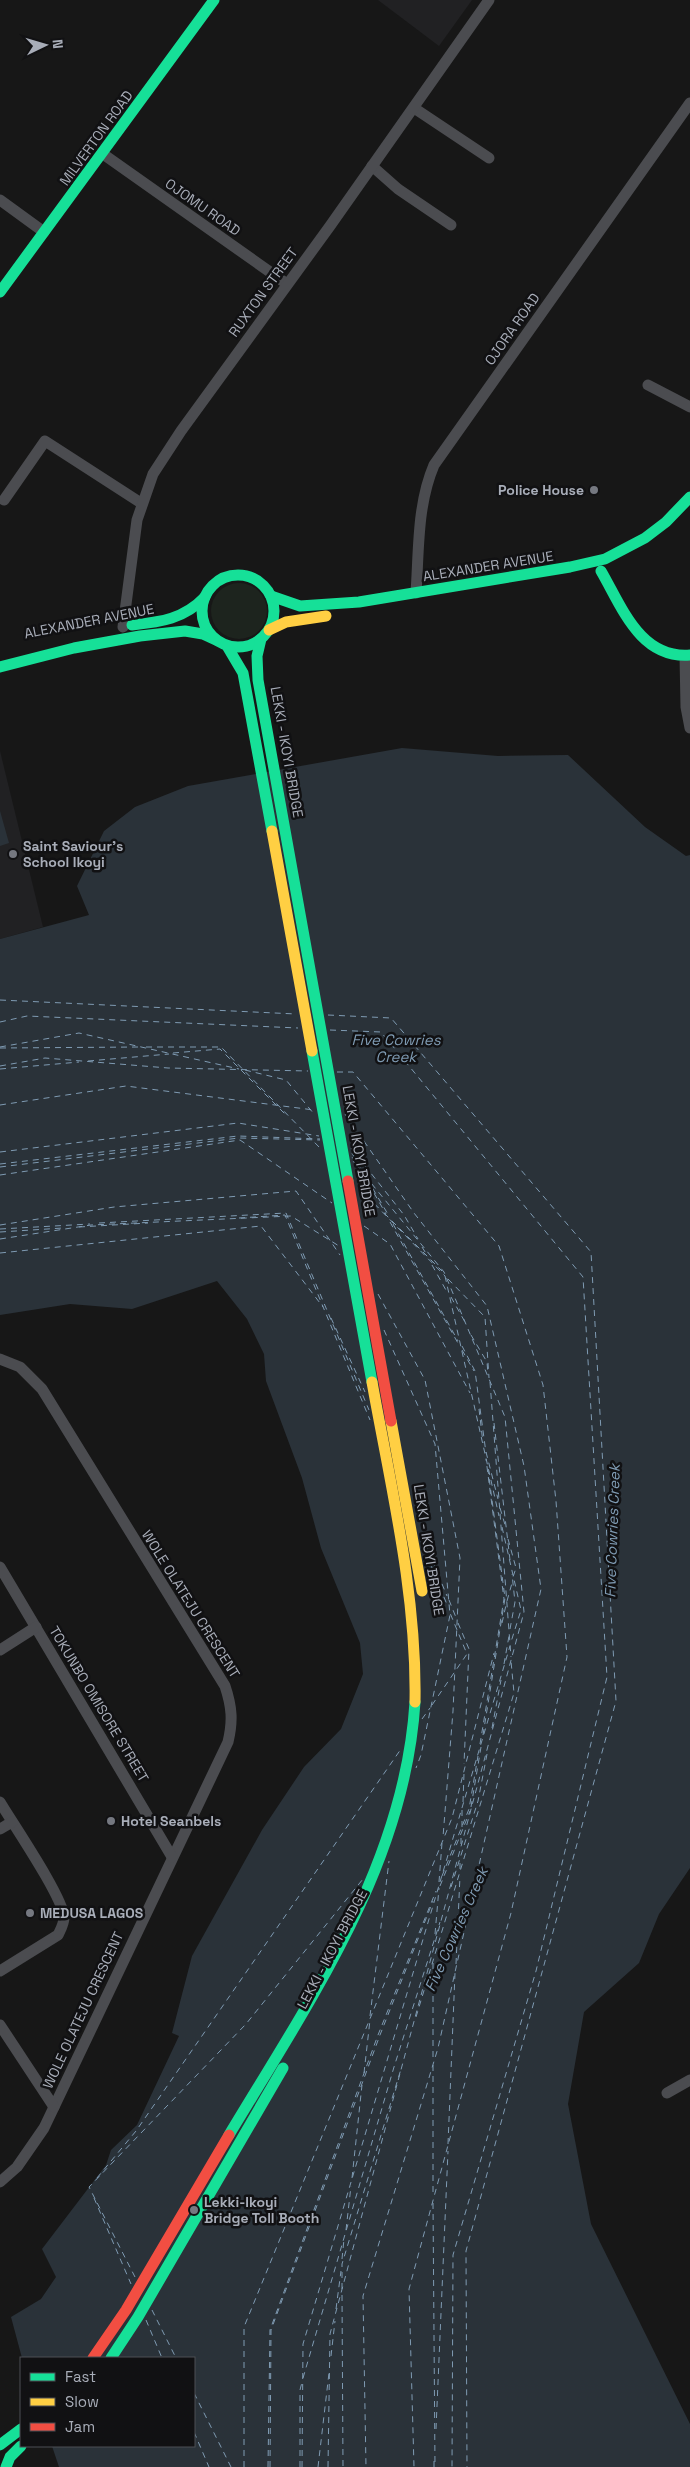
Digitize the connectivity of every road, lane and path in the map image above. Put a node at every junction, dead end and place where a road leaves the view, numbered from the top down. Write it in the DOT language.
graph roads {
  1 [pos="214,0"];
  2 [pos="489,0"];
  3 [pos="690,103"];
  4 [pos="414,108"];
  5 [pos="103,154"];
  6 [pos="489,158"];
  7 [pos="372,166"];
  8 [pos="0,200"];
  9 [pos="452,225"];
  10 [pos="44,232"];
  11 [pos="287,284"];
  12 [pos="0,292"];
  13 [pos="648,385"];
  14 [pos="690,407"];
  15 [pos="690,497"];
  16 [pos="4,500"];
  17 [pos="141,503"];
  18 [pos="679,526"];
  19 [pos="601,571"];
  20 [pos="416,593"];
  21 [pos="271,596"];
  22 [pos="206,597"];
  23 [pos="119,627"];
  24 [pos="90,633"];
  25 [pos="265,635"];
  26 [pos="222,643"];
  27 [pos="0,655"];
  28 [pos="688,655"];
  29 [pos="0,667"];
  30 [pos="690,728"];
  31 [pos="0,1359"];
  32 [pos="0,1567"];
  33 [pos="423,1600"];
  34 [pos="36,1627"];
  35 [pos="0,1650"];
  36 [pos="427,1686"];
  37 [pos="425,1716"];
  38 [pos="0,1802"];
  39 [pos="12,1822"];
  40 [pos="0,1829"];
  41 [pos="172,1856"];
  42 [pos="342,1966"];
  43 [pos="0,1971"];
  44 [pos="0,2025"];
  45 [pos="690,2080"];
  46 [pos="667,2093"];
  47 [pos="54,2107"];
  48 [pos="0,2182"];
  49 [pos="94,2357"];
  50 [pos="112,2357"];
  51 [pos="20,2430"];
  52 [pos="0,2445"];
  53 [pos="20,2447"];
  54 [pos="6,2467"];
  1 -- 5 [label="main road, MILVERTON ROAD"];
  2 -- 4 [label="street, RUXTON STREET"];
  3 -- 20 [label="street, OJORA ROAD"];
  4 -- 6 [label="street"];
  4 -- 7 [label="street, RUXTON STREET"];
  5 -- 10 [label="main road, MILVERTON ROAD"];
  5 -- 11 [label="street, OJOMU ROAD"];
  7 -- 9 [label="street"];
  7 -- 11 [label="street, RUXTON STREET"];
  8 -- 10 [label="street"];
  10 -- 12 [label="main road, MILVERTON ROAD"];
  11 -- 17 [label="street, RUXTON STREET"];
  13 -- 14 [label="street"];
  15 -- 20 [label="main road, ALEXANDER AVENUE"];
  16 -- 17 [label="street"];
  17 -- 23 [label="street, RUXTON STREET"];
  18 -- 19 [label="main road, ALEXANDER AVENUE"];
  19 -- 25 [label="main road, ALEXANDER AVENUE"];
  19 -- 28 [label="main road"];
  20 -- 21 [label="main road, ALEXANDER AVENUE"];
  21 -- 22 [label="main road"];
  21 -- 25 [label="main road"];
  22 -- 23 [label="main road, ALEXANDER AVENUE"];
  22 -- 26 [label="main road"];
  24 -- 27 [label="main road, ALEXANDER AVENUE"];
  25 -- 26 [label="main road"];
  25 -- 33 [label="main road, LEKKI - IKOYI BRIDGE"];
  26 -- 29 [label="main road, ALEXANDER AVENUE"];
  26 -- 49 [label="main road, LEKKI - IKOYI BRIDGE"];
  28 -- 30 [label="street"];
  31 -- 41 [label="street, WOLE OLATEJU CRESCENT"];
  32 -- 34 [label="street, TOKUNBO OMISORE STREET"];
  34 -- 35 [label="street"];
  34 -- 41 [label="street, TOKUNBO OMISORE STREET"];
  36 -- 37 [label="main road"];
  38 -- 39 [label="street"];
  39 -- 40 [label="street"];
  39 -- 43 [label="street"];
  41 -- 47 [label="street, WOLE OLATEJU CRESCENT"];
  42 -- 50 [label="main road, LEKKI - IKOYI BRIDGE"];
  44 -- 47 [label="street"];
  45 -- 46 [label="street"];
  47 -- 48 [label="street, WOLE OLATEJU CRESCENT"];
  51 -- 52 [label="main road"];
  53 -- 54 [label="main road"];
}
